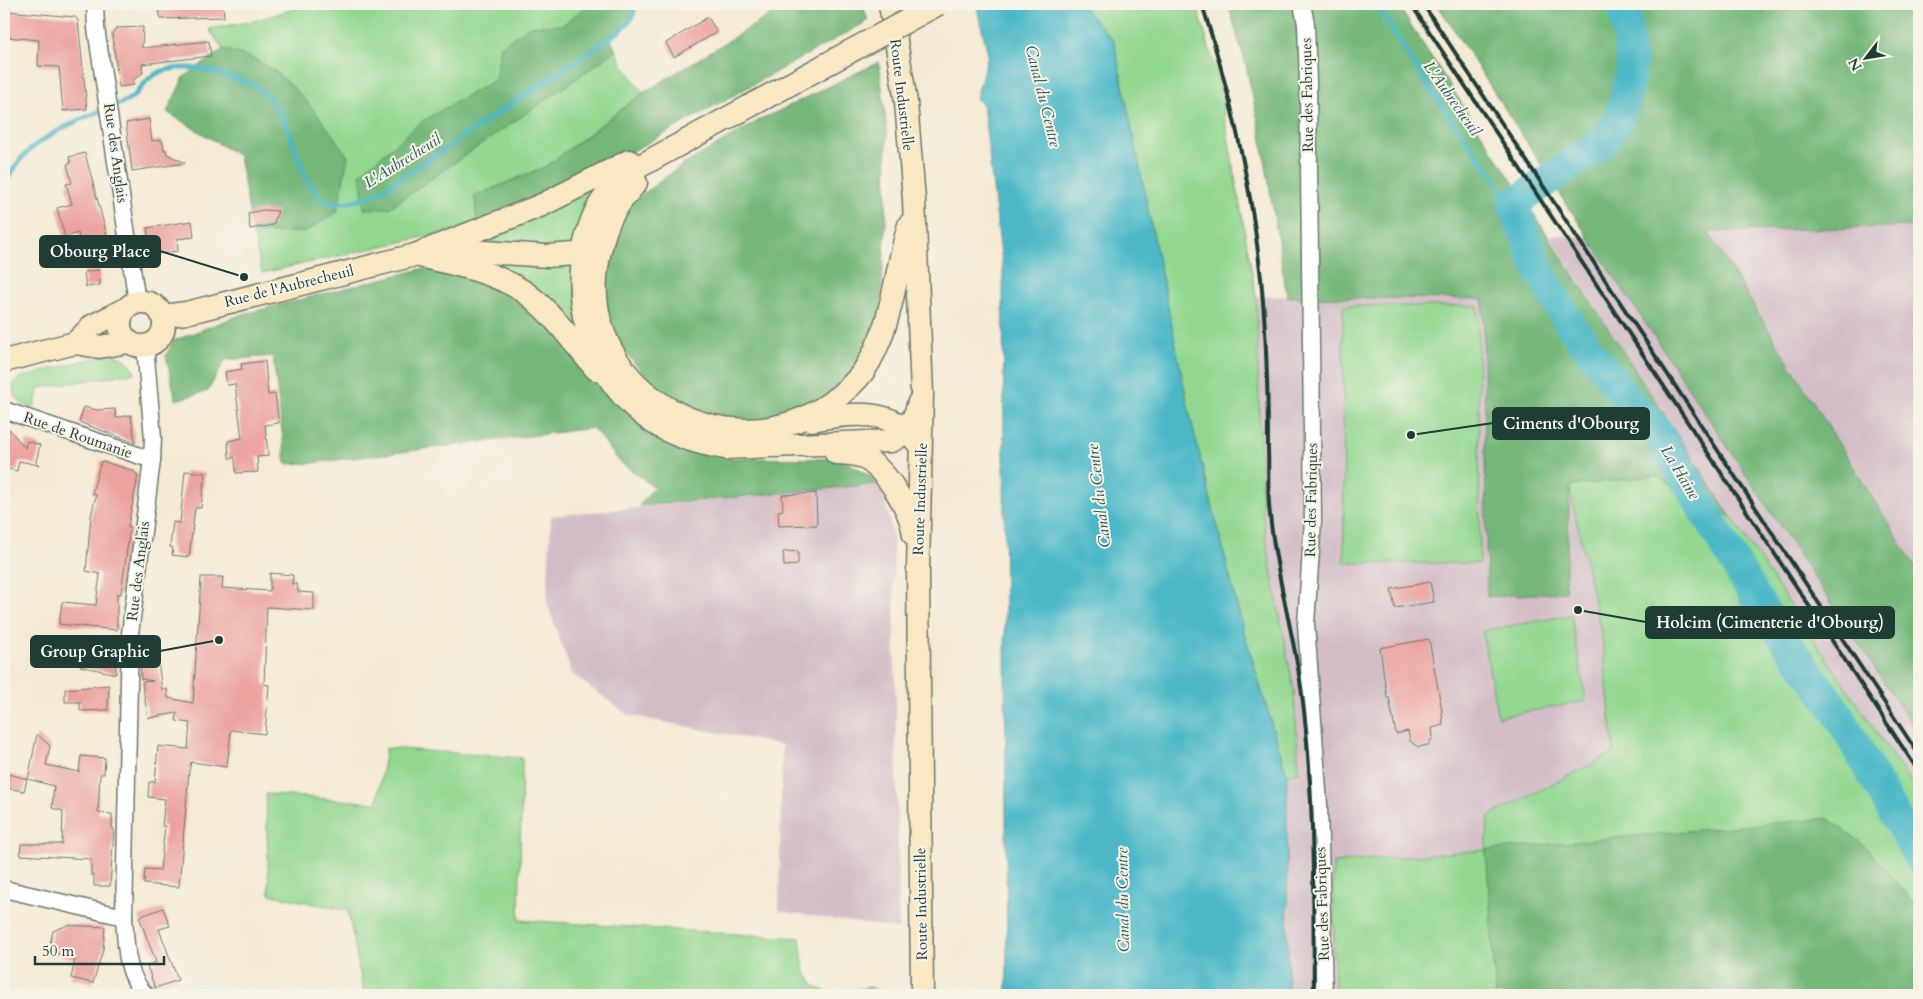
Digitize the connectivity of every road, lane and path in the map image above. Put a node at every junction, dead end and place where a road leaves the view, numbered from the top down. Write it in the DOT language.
graph roads {
  1 [pos="91,4"];
  2 [pos="890,4"];
  3 [pos="938,4"];
  4 [pos="1302,4"];
  5 [pos="736,113"];
  6 [pos="696,134"];
  7 [pos="914,200"];
  8 [pos="604,232"];
  9 [pos="583,251"];
  10 [pos="415,255"];
  11 [pos="131,306"];
  12 [pos="163,316"];
  13 [pos="76,343"];
  14 [pos="137,344"];
  15 [pos="4,361"];
  16 [pos="622,394"];
  17 [pos="922,394"];
  18 [pos="4,410"];
  19 [pos="796,423"];
  20 [pos="907,430"];
  21 [pos="726,448"];
  22 [pos="922,451"];
  23 [pos="152,460"];
  24 [pos="918,570"];
  25 [pos="4,889"];
  26 [pos="124,917"];
  27 [pos="146,995"];
  28 [pos="922,995"];
  29 [pos="1324,995"];
  1 -- 11 [label="street, Rue des Anglais"];
  2 -- 7 [label="main road, Route Industrielle"];
  3 -- 5 [label="main road, bridge"];
  4 -- 29 [label="street, Rue des Fabriques"];
  5 -- 6 [label="main road"];
  5 -- 10 [label="main road"];
  6 -- 8 [label="main road"];
  6 -- 9 [label="main road"];
  7 -- 17 [label="main road, Route Industrielle"];
  7 -- 19 [label="main road"];
  8 -- 9 [label="main road"];
  8 -- 19 [label="main road"];
  9 -- 10 [label="main road"];
  9 -- 16 [label="main road"];
  10 -- 12 [label="main road, Rue de l'Aubrecheuil"];
  10 -- 16 [label="main road"];
  11 -- 12 [label="main road"];
  11 -- 13 [label="main road"];
  11 -- 14 [label="main road"];
  12 -- 14 [label="main road"];
  13 -- 14 [label="main road"];
  13 -- 15 [label="main road"];
  14 -- 23 [label="street, Rue des Anglais"];
  16 -- 21 [label="main road"];
  17 -- 20 [label="main road"];
  17 -- 22 [label="main road, Route Industrielle"];
  18 -- 23 [label="street, Rue de Roumanie"];
  19 -- 20 [label="main road"];
  20 -- 21 [label="main road"];
  20 -- 22 [label="main road"];
  21 -- 24 [label="main road"];
  22 -- 24 [label="main road, Route Industrielle"];
  23 -- 26 [label="street, Rue des Anglais"];
  24 -- 28 [label="main road, Route Industrielle"];
  25 -- 26 [label="street"];
  26 -- 27 [label="street, Rue des Anglais"];
}
